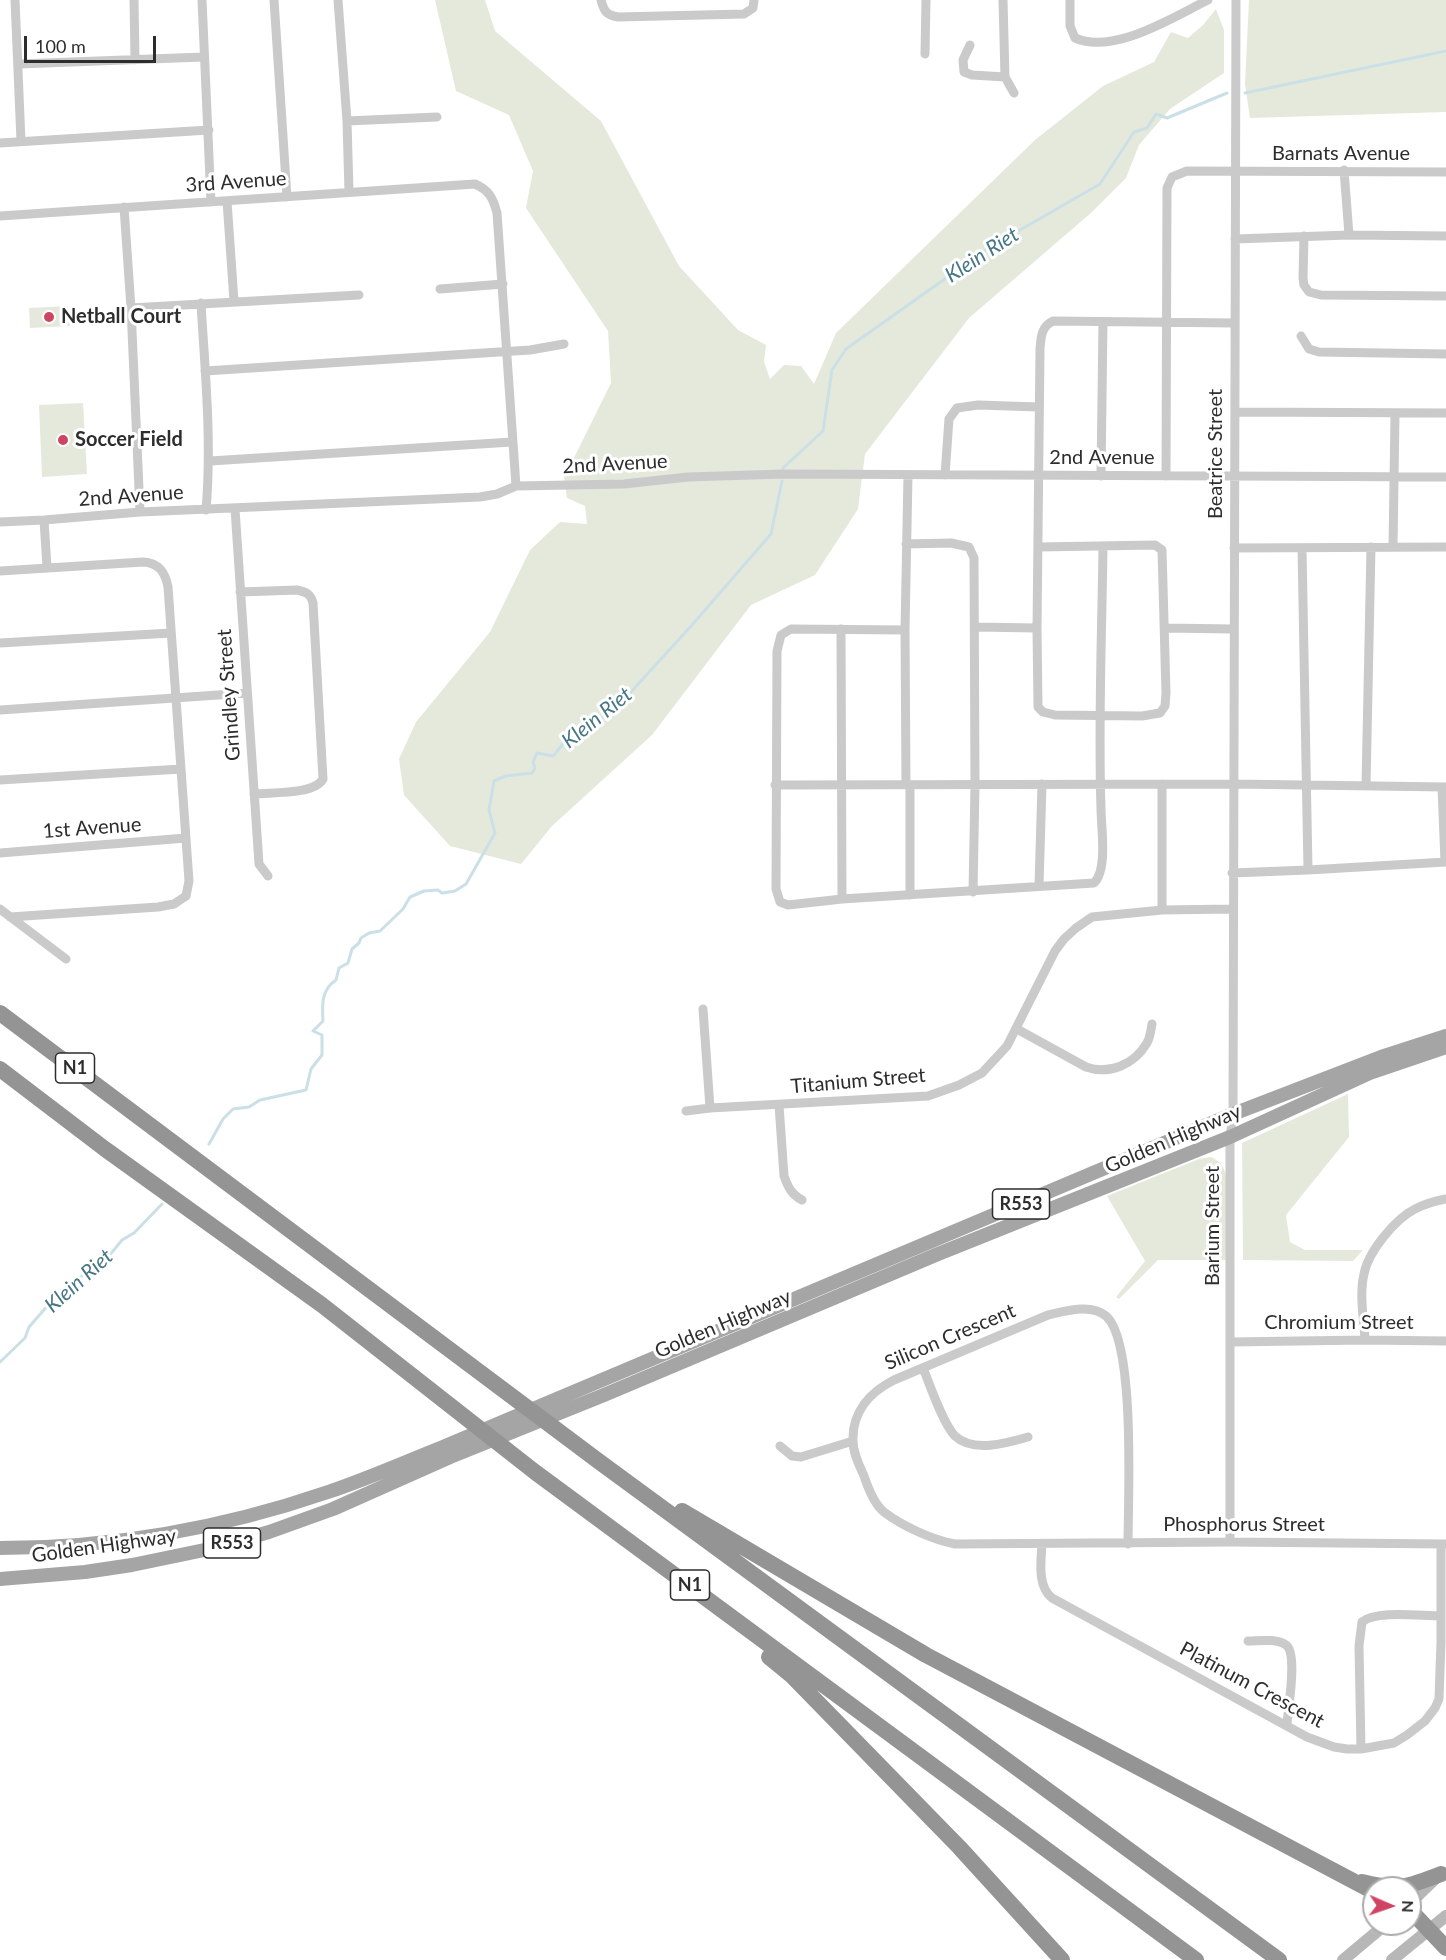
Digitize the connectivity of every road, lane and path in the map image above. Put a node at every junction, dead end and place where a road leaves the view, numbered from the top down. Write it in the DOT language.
graph roads {
  1 [pos="15,0"];
  2 [pos="134,0"];
  3 [pos="202,0"];
  4 [pos="274,0"];
  5 [pos="338,0"];
  6 [pos="601,0"];
  7 [pos="754,0"];
  8 [pos="926,0"];
  9 [pos="1003,0"];
  10 [pos="1070,0"];
  11 [pos="1208,0"];
  12 [pos="1236,0"];
  13 [pos="970,45"];
  14 [pos="925,54"];
  15 [pos="203,57"];
  16 [pos="135,60"];
  17 [pos="19,64"];
  18 [pos="1005,77"];
  19 [pos="1014,93"];
  20 [pos="437,117"];
  21 [pos="347,121"];
  22 [pos="209,130"];
  23 [pos="21,141"];
  24 [pos="0,143"];
  25 [pos="1344,170"];
  26 [pos="1236,172"];
  27 [pos="1446,172"];
  28 [pos="349,192"];
  29 [pos="286,197"];
  30 [pos="227,201"];
  31 [pos="211,202"];
  32 [pos="124,207"];
  33 [pos="0,216"];
  34 [pos="1304,236"];
  35 [pos="1349,236"];
  36 [pos="1446,236"];
  37 [pos="1235,239"];
  38 [pos="502,284"];
  39 [pos="440,289"];
  40 [pos="359,295"];
  41 [pos="1446,296"];
  42 [pos="234,301"];
  43 [pos="201,303"];
  44 [pos="131,308"];
  45 [pos="1103,322"];
  46 [pos="1165,322"];
  47 [pos="1235,323"];
  48 [pos="1301,336"];
  49 [pos="564,344"];
  50 [pos="506,351"];
  51 [pos="1446,354"];
  52 [pos="205,372"];
  53 [pos="1039,408"];
  54 [pos="1235,411"];
  55 [pos="1446,413"];
  56 [pos="1395,414"];
  57 [pos="512,442"];
  58 [pos="210,461"];
  59 [pos="908,475"];
  60 [pos="945,475"];
  61 [pos="1039,475"];
  62 [pos="1101,476"];
  63 [pos="1166,476"];
  64 [pos="1234,476"];
  65 [pos="1394,477"];
  66 [pos="1446,477"];
  67 [pos="516,486"];
  68 [pos="235,509"];
  69 [pos="206,510"];
  70 [pos="140,512"];
  71 [pos="44,520"];
  72 [pos="0,522"];
  73 [pos="906,544"];
  74 [pos="1102,546"];
  75 [pos="1038,547"];
  76 [pos="1371,547"];
  77 [pos="1393,547"];
  78 [pos="1446,547"];
  79 [pos="1234,548"];
  80 [pos="1302,548"];
  81 [pos="46,567"];
  82 [pos="0,571"];
  83 [pos="240,592"];
  84 [pos="975,627"];
  85 [pos="1037,628"];
  86 [pos="1165,628"];
  87 [pos="841,629"];
  88 [pos="1233,629"];
  89 [pos="905,630"];
  90 [pos="171,633"];
  91 [pos="0,642"];
  92 [pos="247,693"];
  93 [pos="176,699"];
  94 [pos="0,711"];
  95 [pos="1101,716"];
  96 [pos="181,769"];
  97 [pos="0,780"];
  98 [pos="1041,784"];
  99 [pos="1100,784"];
  100 [pos="1162,784"];
  101 [pos="1233,784"];
  102 [pos="1305,784"];
  103 [pos="775,785"];
  104 [pos="840,785"];
  105 [pos="908,785"];
  106 [pos="975,785"];
  107 [pos="1366,786"];
  108 [pos="1444,787"];
  109 [pos="254,794"];
  110 [pos="186,838"];
  111 [pos="0,853"];
  112 [pos="1445,862"];
  113 [pos="1308,870"];
  114 [pos="1233,873"];
  115 [pos="268,876"];
  116 [pos="1039,886"];
  117 [pos="973,892"];
  118 [pos="910,895"];
  119 [pos="842,899"];
  120 [pos="0,909"];
  121 [pos="1232,909"];
  122 [pos="1162,910"];
  123 [pos="10,916"];
  124 [pos="66,959"];
  125 [pos="703,1009"];
  126 [pos="0,1013"];
  127 [pos="1152,1024"];
  128 [pos="1017,1029"];
  129 [pos="1446,1036"];
  130 [pos="1446,1047"];
  131 [pos="0,1069"];
  132 [pos="779,1106"];
  133 [pos="710,1108"];
  134 [pos="686,1111"];
  135 [pos="1233,1114"];
  136 [pos="1230,1137"];
  137 [pos="1446,1199"];
  138 [pos="802,1200"];
  139 [pos="1365,1340"];
  140 [pos="1446,1341"];
  141 [pos="1231,1342"];
  142 [pos="922,1368"];
  143 [pos="1028,1437"];
  144 [pos="853,1441"];
  145 [pos="780,1446"];
  146 [pos="447,1452"];
  147 [pos="601,1464"];
  148 [pos="585,1508"];
  149 [pos="1230,1542"];
  150 [pos="1042,1544"];
  151 [pos="1128,1544"];
  152 [pos="1443,1544"];
  153 [pos="0,1548"];
  154 [pos="0,1579"];
  155 [pos="1440,1616"];
  156 [pos="1248,1641"];
  157 [pos="1444,1642"];
  158 [pos="1287,1724"];
  159 [pos="1360,1749"];
  160 [pos="1444,1872"];
  161 [pos="1347,1878"];
  162 [pos="1362,1886"];
  163 [pos="1422,1892"];
  164 [pos="1446,1916"];
  165 [pos="1422,1922"];
  166 [pos="1430,1930"];
  167 [pos="1372,1936"];
  168 [pos="1446,1948"];
  169 [pos="1062,1960"];
  170 [pos="1196,1960"];
  171 [pos="1279,1960"];
  172 [pos="1343,1960"];
  173 [pos="1392,1960"];
  1 -- 17 [label="street"];
  2 -- 16 [label="street"];
  3 -- 15 [label="street"];
  4 -- 29 [label="street"];
  5 -- 21 [label="street"];
  6 -- 7 [label="street"];
  8 -- 14 [label="street"];
  9 -- 18 [label="street"];
  10 -- 11 [label="street"];
  12 -- 26 [label="street, Beatrice Street"];
  13 -- 18 [label="street"];
  15 -- 16 [label="street"];
  15 -- 22 [label="street"];
  16 -- 17 [label="street"];
  17 -- 23 [label="street"];
  18 -- 19 [label="street"];
  20 -- 21 [label="street"];
  21 -- 28 [label="street"];
  22 -- 23 [label="street"];
  22 -- 31 [label="street"];
  23 -- 24 [label="street"];
  25 -- 26 [label="street, Barnats Avenue"];
  25 -- 27 [label="street, Barnats Avenue"];
  25 -- 35 [label="street"];
  26 -- 37 [label="street, Beatrice Street"];
  26 -- 46 [label="street, Barnats Avenue"];
  28 -- 29 [label="street, 3rd Avenue"];
  28 -- 38 [label="street, 3rd Avenue"];
  29 -- 30 [label="street, 3rd Avenue"];
  30 -- 31 [label="street, 3rd Avenue"];
  30 -- 42 [label="street"];
  31 -- 32 [label="street, 3rd Avenue"];
  32 -- 33 [label="street, 3rd Avenue"];
  32 -- 44 [label="street"];
  34 -- 35 [label="street"];
  34 -- 37 [label="street"];
  34 -- 41 [label="street"];
  35 -- 36 [label="street"];
  37 -- 47 [label="street, Beatrice Street"];
  38 -- 39 [label="street"];
  38 -- 50 [label="street"];
  40 -- 42 [label="street"];
  42 -- 43 [label="street"];
  43 -- 44 [label="street"];
  43 -- 52 [label="street"];
  44 -- 70 [label="street"];
  45 -- 46 [label="street"];
  45 -- 53 [label="street"];
  45 -- 62 [label="street"];
  46 -- 47 [label="street"];
  46 -- 63 [label="street"];
  47 -- 54 [label="street, Beatrice Street"];
  48 -- 51 [label="street"];
  49 -- 50 [label="street"];
  50 -- 52 [label="street"];
  50 -- 57 [label="street"];
  52 -- 58 [label="street"];
  53 -- 60 [label="street"];
  53 -- 61 [label="street"];
  54 -- 56 [label="street"];
  54 -- 64 [label="street, Beatrice Street"];
  55 -- 56 [label="street"];
  56 -- 65 [label="street"];
  57 -- 58 [label="street"];
  57 -- 67 [label="street"];
  58 -- 69 [label="street"];
  59 -- 60 [label="street, 2nd Avenue"];
  59 -- 67 [label="street, 2nd Avenue"];
  59 -- 73 [label="street"];
  60 -- 61 [label="street, 2nd Avenue"];
  61 -- 62 [label="street, 2nd Avenue"];
  61 -- 75 [label="street"];
  62 -- 63 [label="street, 2nd Avenue"];
  63 -- 64 [label="street, 2nd Avenue"];
  64 -- 65 [label="street, 2nd Avenue"];
  64 -- 79 [label="street, Beatrice Street"];
  65 -- 66 [label="street, 2nd Avenue"];
  65 -- 77 [label="street"];
  67 -- 68 [label="street, 2nd Avenue"];
  68 -- 69 [label="street, 2nd Avenue"];
  68 -- 83 [label="street, Grindley Street"];
  69 -- 70 [label="street, 2nd Avenue"];
  70 -- 71 [label="street, 2nd Avenue"];
  71 -- 72 [label="street, 2nd Avenue"];
  71 -- 81 [label="street"];
  73 -- 84 [label="street"];
  73 -- 89 [label="street"];
  74 -- 75 [label="street"];
  74 -- 86 [label="street"];
  74 -- 95 [label="street"];
  75 -- 85 [label="street"];
  76 -- 77 [label="street"];
  76 -- 80 [label="street"];
  76 -- 107 [label="street"];
  77 -- 78 [label="street"];
  79 -- 80 [label="street"];
  79 -- 88 [label="street, Beatrice Street"];
  80 -- 102 [label="street"];
  81 -- 82 [label="street"];
  81 -- 90 [label="street"];
  83 -- 92 [label="street, Grindley Street"];
  83 -- 109 [label="street"];
  84 -- 85 [label="street"];
  84 -- 106 [label="street"];
  85 -- 95 [label="street"];
  86 -- 88 [label="street"];
  86 -- 95 [label="street"];
  87 -- 89 [label="street"];
  87 -- 103 [label="street"];
  87 -- 104 [label="street"];
  88 -- 101 [label="street, Beatrice Street"];
  89 -- 105 [label="street"];
  90 -- 91 [label="street"];
  90 -- 93 [label="street"];
  92 -- 93 [label="street"];
  92 -- 109 [label="street, Grindley Street"];
  93 -- 94 [label="street"];
  93 -- 96 [label="street"];
  95 -- 99 [label="street"];
  96 -- 97 [label="street"];
  96 -- 110 [label="street"];
  98 -- 99 [label="street"];
  98 -- 106 [label="street"];
  98 -- 116 [label="street"];
  99 -- 100 [label="street"];
  99 -- 116 [label="street"];
  100 -- 101 [label="street"];
  100 -- 122 [label="street"];
  101 -- 102 [label="street"];
  101 -- 114 [label="street, Beatrice Street"];
  102 -- 107 [label="street"];
  102 -- 113 [label="street"];
  103 -- 104 [label="street"];
  103 -- 119 [label="street"];
  104 -- 105 [label="street"];
  104 -- 119 [label="street"];
  105 -- 106 [label="street"];
  105 -- 118 [label="street"];
  106 -- 117 [label="street"];
  107 -- 108 [label="street"];
  108 -- 112 [label="street"];
  109 -- 115 [label="street, Grindley Street"];
  110 -- 111 [label="street, 1st Avenue"];
  110 -- 123 [label="street"];
  112 -- 113 [label="street"];
  113 -- 114 [label="street"];
  114 -- 121 [label="street, Beatrice Street"];
  116 -- 117 [label="street"];
  117 -- 118 [label="street"];
  118 -- 119 [label="street"];
  120 -- 123 [label="street"];
  121 -- 122 [label="street, Titanium Street"];
  121 -- 135 [label="street, Barium Street"];
  122 -- 128 [label="street, Titanium Street"];
  123 -- 124 [label="street"];
  125 -- 133 [label="street"];
  126 -- 147 [label="highway, N1"];
  127 -- 128 [label="street"];
  128 -- 132 [label="street, Titanium Street"];
  129 -- 135 [label="main road, Golden Highway / R553"];
  130 -- 136 [label="main road, Golden Highway / R553"];
  131 -- 148 [label="highway, N1"];
  132 -- 133 [label="street, Titanium Street"];
  132 -- 138 [label="street"];
  133 -- 134 [label="street, Titanium Street"];
  135 -- 136 [label="street, Barium Street"];
  135 -- 146 [label="main road, Golden Highway / R553"];
  136 -- 141 [label="street, Barium Street"];
  136 -- 146 [label="main road, Golden Highway / R553"];
  137 -- 139 [label="street"];
  139 -- 140 [label="street, Chromium Street"];
  139 -- 141 [label="street, Chromium Street"];
  141 -- 149 [label="street, Barium Street"];
  142 -- 143 [label="street"];
  142 -- 144 [label="street, Silicon Crescent"];
  142 -- 151 [label="street, Silicon Crescent"];
  144 -- 145 [label="street"];
  144 -- 150 [label="street, Silicon Crescent"];
  146 -- 153 [label="main road, Golden Highway / R553"];
  146 -- 154 [label="main road, Golden Highway / R553"];
  147 -- 161 [label="highway"];
  147 -- 171 [label="highway, N1"];
  148 -- 169 [label="highway"];
  148 -- 170 [label="highway, N1"];
  149 -- 151 [label="street, Phosphorus Street"];
  149 -- 152 [label="street, Phosphorus Street"];
  150 -- 151 [label="street, Phosphorus Street"];
  150 -- 158 [label="street, Platinum Crescent"];
  152 -- 155 [label="street, Platinum Crescent"];
  155 -- 157 [label="street, Platinum Crescent"];
  155 -- 159 [label="street"];
  156 -- 158 [label="street"];
  157 -- 159 [label="street, Platinum Crescent"];
  158 -- 159 [label="street, Platinum Crescent"];
  160 -- 161 [label="highway"];
  160 -- 163 [label="main road"];
  161 -- 162 [label="highway"];
  164 -- 166 [label="main road"];
  165 -- 166 [label="highway"];
  166 -- 168 [label="highway"];
  166 -- 173 [label="main road"];
  167 -- 172 [label="main road"];
}
